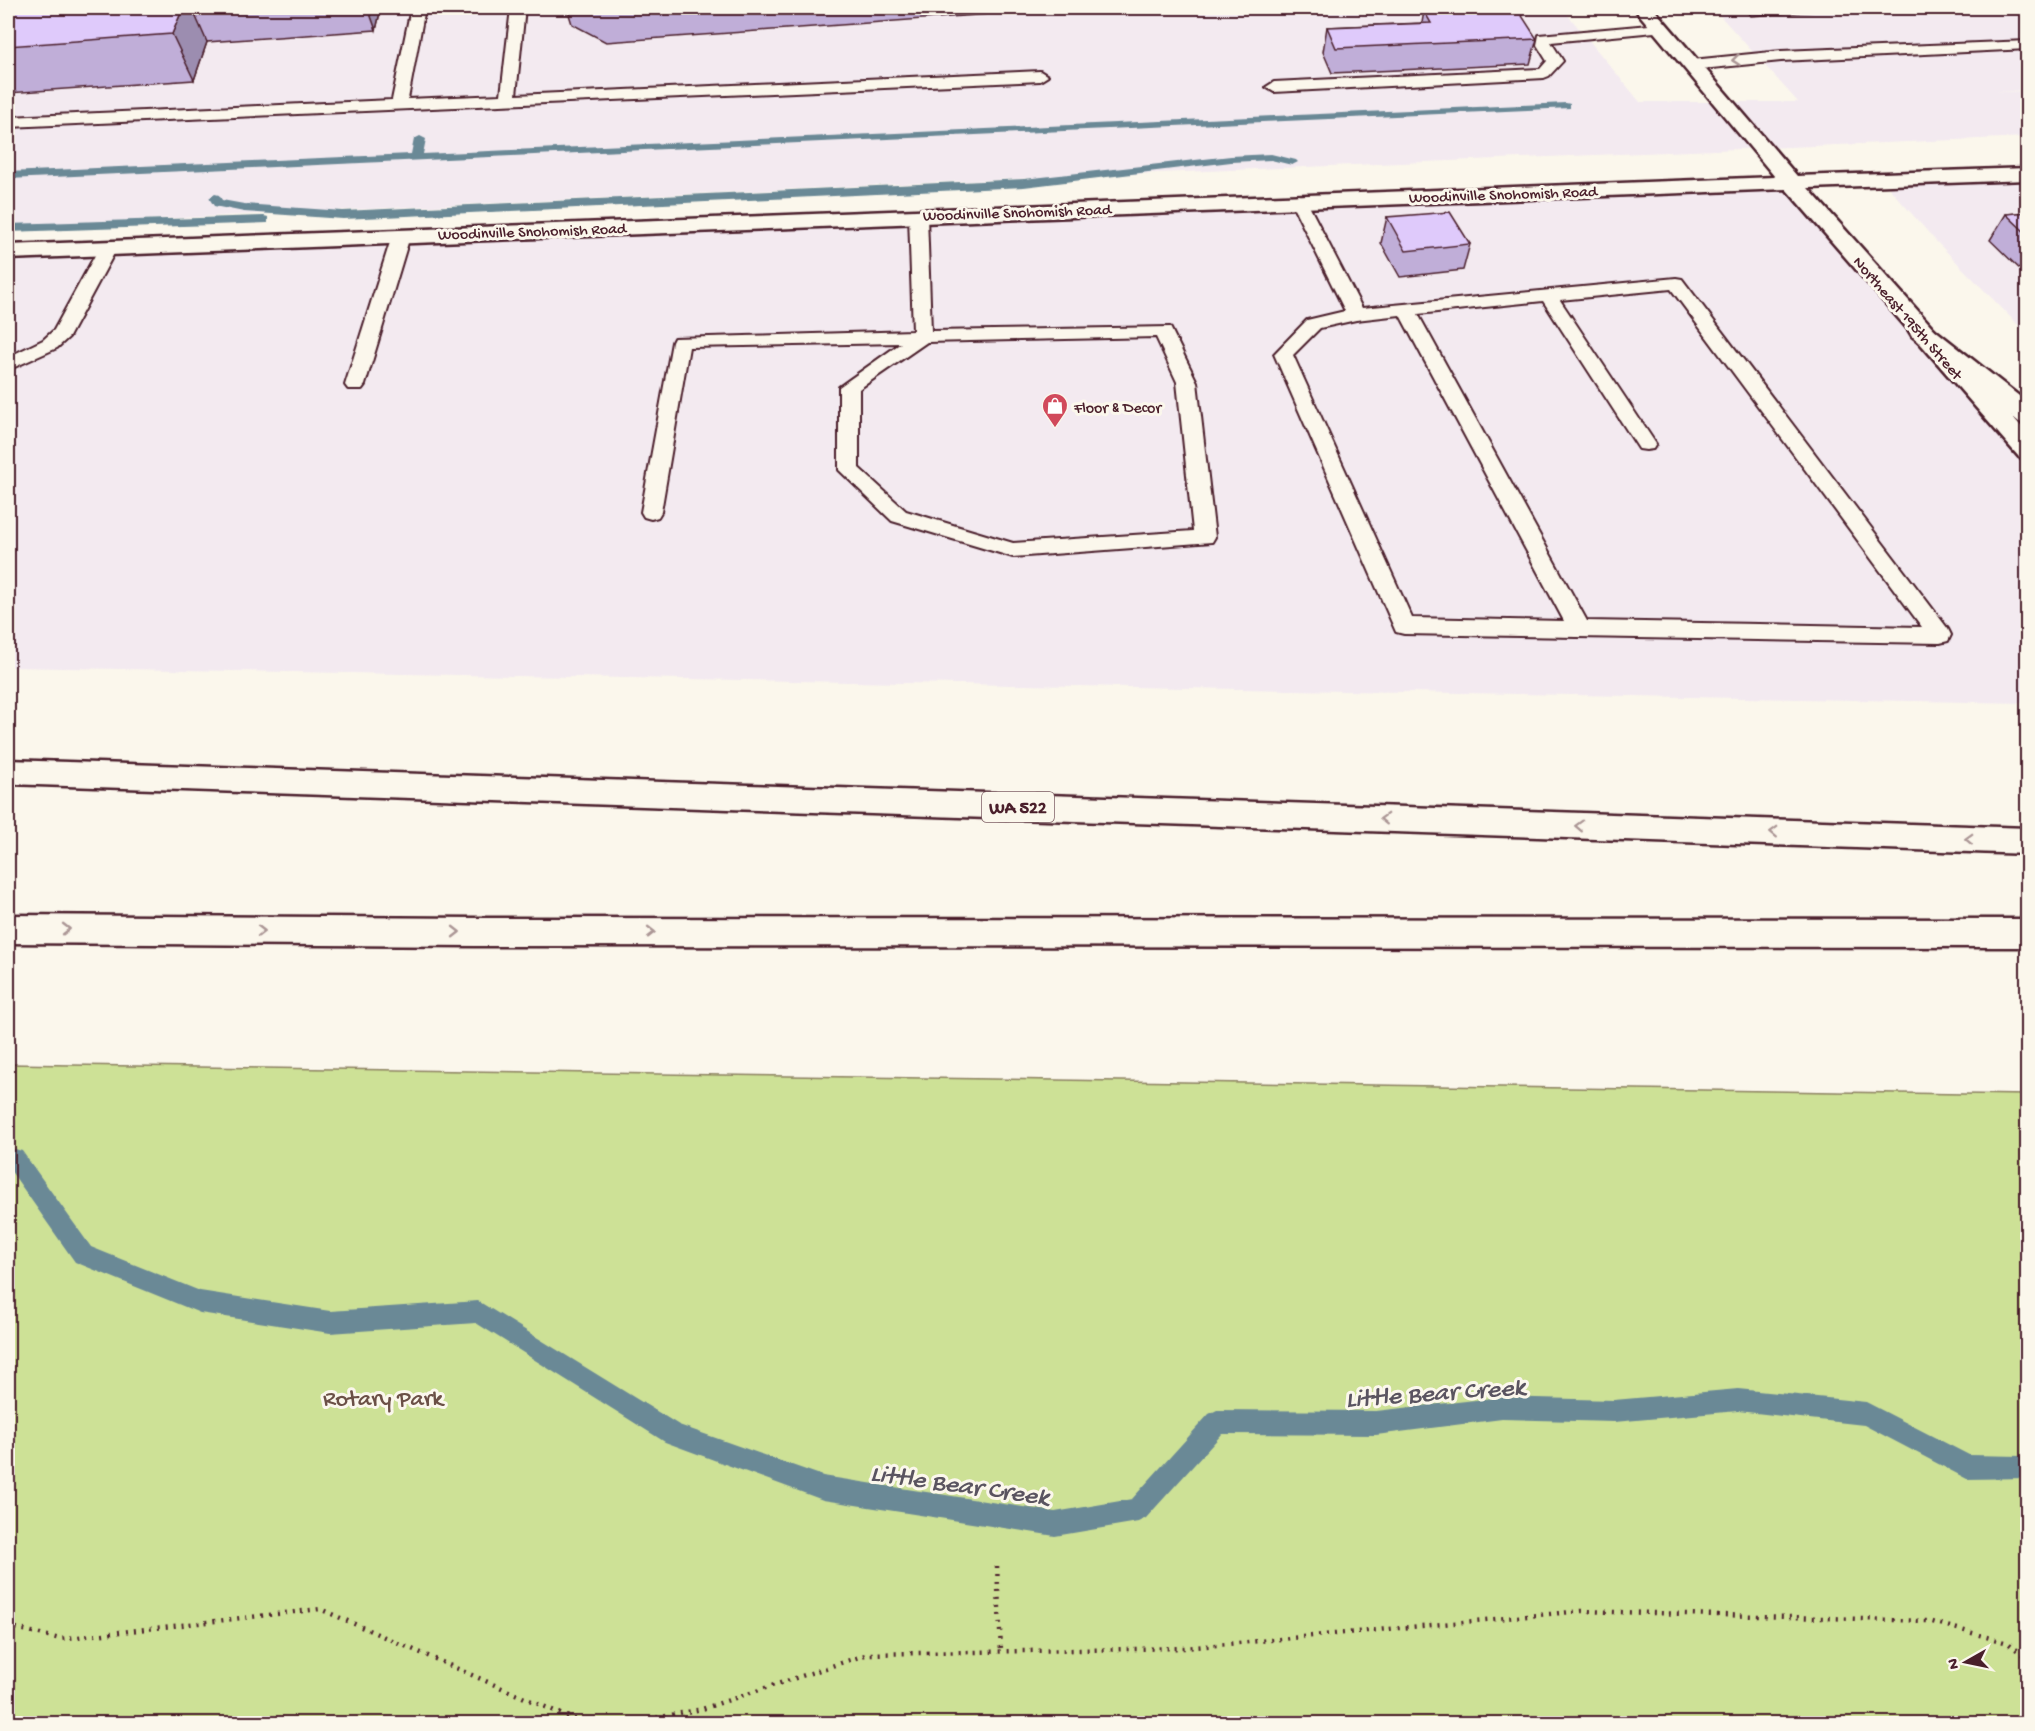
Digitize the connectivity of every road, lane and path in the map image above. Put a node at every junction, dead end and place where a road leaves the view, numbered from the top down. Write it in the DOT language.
graph roads {
  1 [pos="418,8"];
  2 [pos="518,8"];
  3 [pos="1643,8"];
  4 [pos="1660,28"];
  5 [pos="2028,45"];
  6 [pos="1692,65"];
  7 [pos="1040,76"];
  8 [pos="1274,87"];
  9 [pos="508,100"];
  10 [pos="399,105"];
  11 [pos="8,122"];
  12 [pos="2028,174"];
  13 [pos="1792,183"];
  14 [pos="1298,200"];
  15 [pos="918,216"];
  16 [pos="401,236"];
  17 [pos="108,248"];
  18 [pos="8,252"];
  19 [pos="1549,296"];
  20 [pos="1406,309"];
  21 [pos="1356,314"];
  22 [pos="1921,331"];
  23 [pos="922,337"];
  24 [pos="8,364"];
  25 [pos="355,385"];
  26 [pos="2028,416"];
  27 [pos="1646,444"];
  28 [pos="2028,451"];
  29 [pos="651,512"];
  30 [pos="1580,629"];
  31 [pos="8,772"];
  32 [pos="2028,841"];
  33 [pos="8,929"];
  34 [pos="2028,933"];
  35 [pos="997,1566"];
  36 [pos="8,1626"];
  37 [pos="1000,1651"];
  38 [pos="2028,1659"];
  39 [pos="616,1724"];
  40 [pos="625,1724"];
  1 -- 10 [label="lane"];
  2 -- 9 [label="lane"];
  3 -- 4 [label="main road, Northeast 195th Street"];
  4 -- 6 [label="main road, Northeast 195th Street"];
  4 -- 8 [label="lane"];
  5 -- 6 [label="lane, one-way"];
  6 -- 13 [label="main road, Northeast 195th Street"];
  7 -- 9 [label="lane"];
  9 -- 10 [label="lane"];
  10 -- 11 [label="lane"];
  12 -- 13 [label="main road, Woodinville Snohomish Road"];
  13 -- 14 [label="main road, Woodinville Snohomish Road"];
  13 -- 22 [label="main road, Northeast 195th Street"];
  14 -- 15 [label="main road, Woodinville Snohomish Road"];
  14 -- 21 [label="lane"];
  15 -- 16 [label="main road, Woodinville Snohomish Road"];
  15 -- 23 [label="lane"];
  16 -- 17 [label="main road, Woodinville Snohomish Road"];
  16 -- 25 [label="lane"];
  17 -- 18 [label="main road, Woodinville Snohomish Road"];
  17 -- 24 [label="lane"];
  19 -- 20 [label="lane"];
  19 -- 27 [label="lane"];
  19 -- 30 [label="lane"];
  20 -- 21 [label="lane"];
  20 -- 30 [label="lane"];
  21 -- 30 [label="lane"];
  22 -- 26 [label="main road"];
  22 -- 28 [label="main road, Northeast 195th Street"];
  23 -- 23 [label="lane"];
  23 -- 29 [label="lane"];
  32 -- 31 [label="main road, WA 522, one-way"];
  33 -- 34 [label="main road, one-way"];
  35 -- 37 [label="path"];
  36 -- 39 [label="path"];
  37 -- 38 [label="path"];
  37 -- 40 [label="path"];
}
